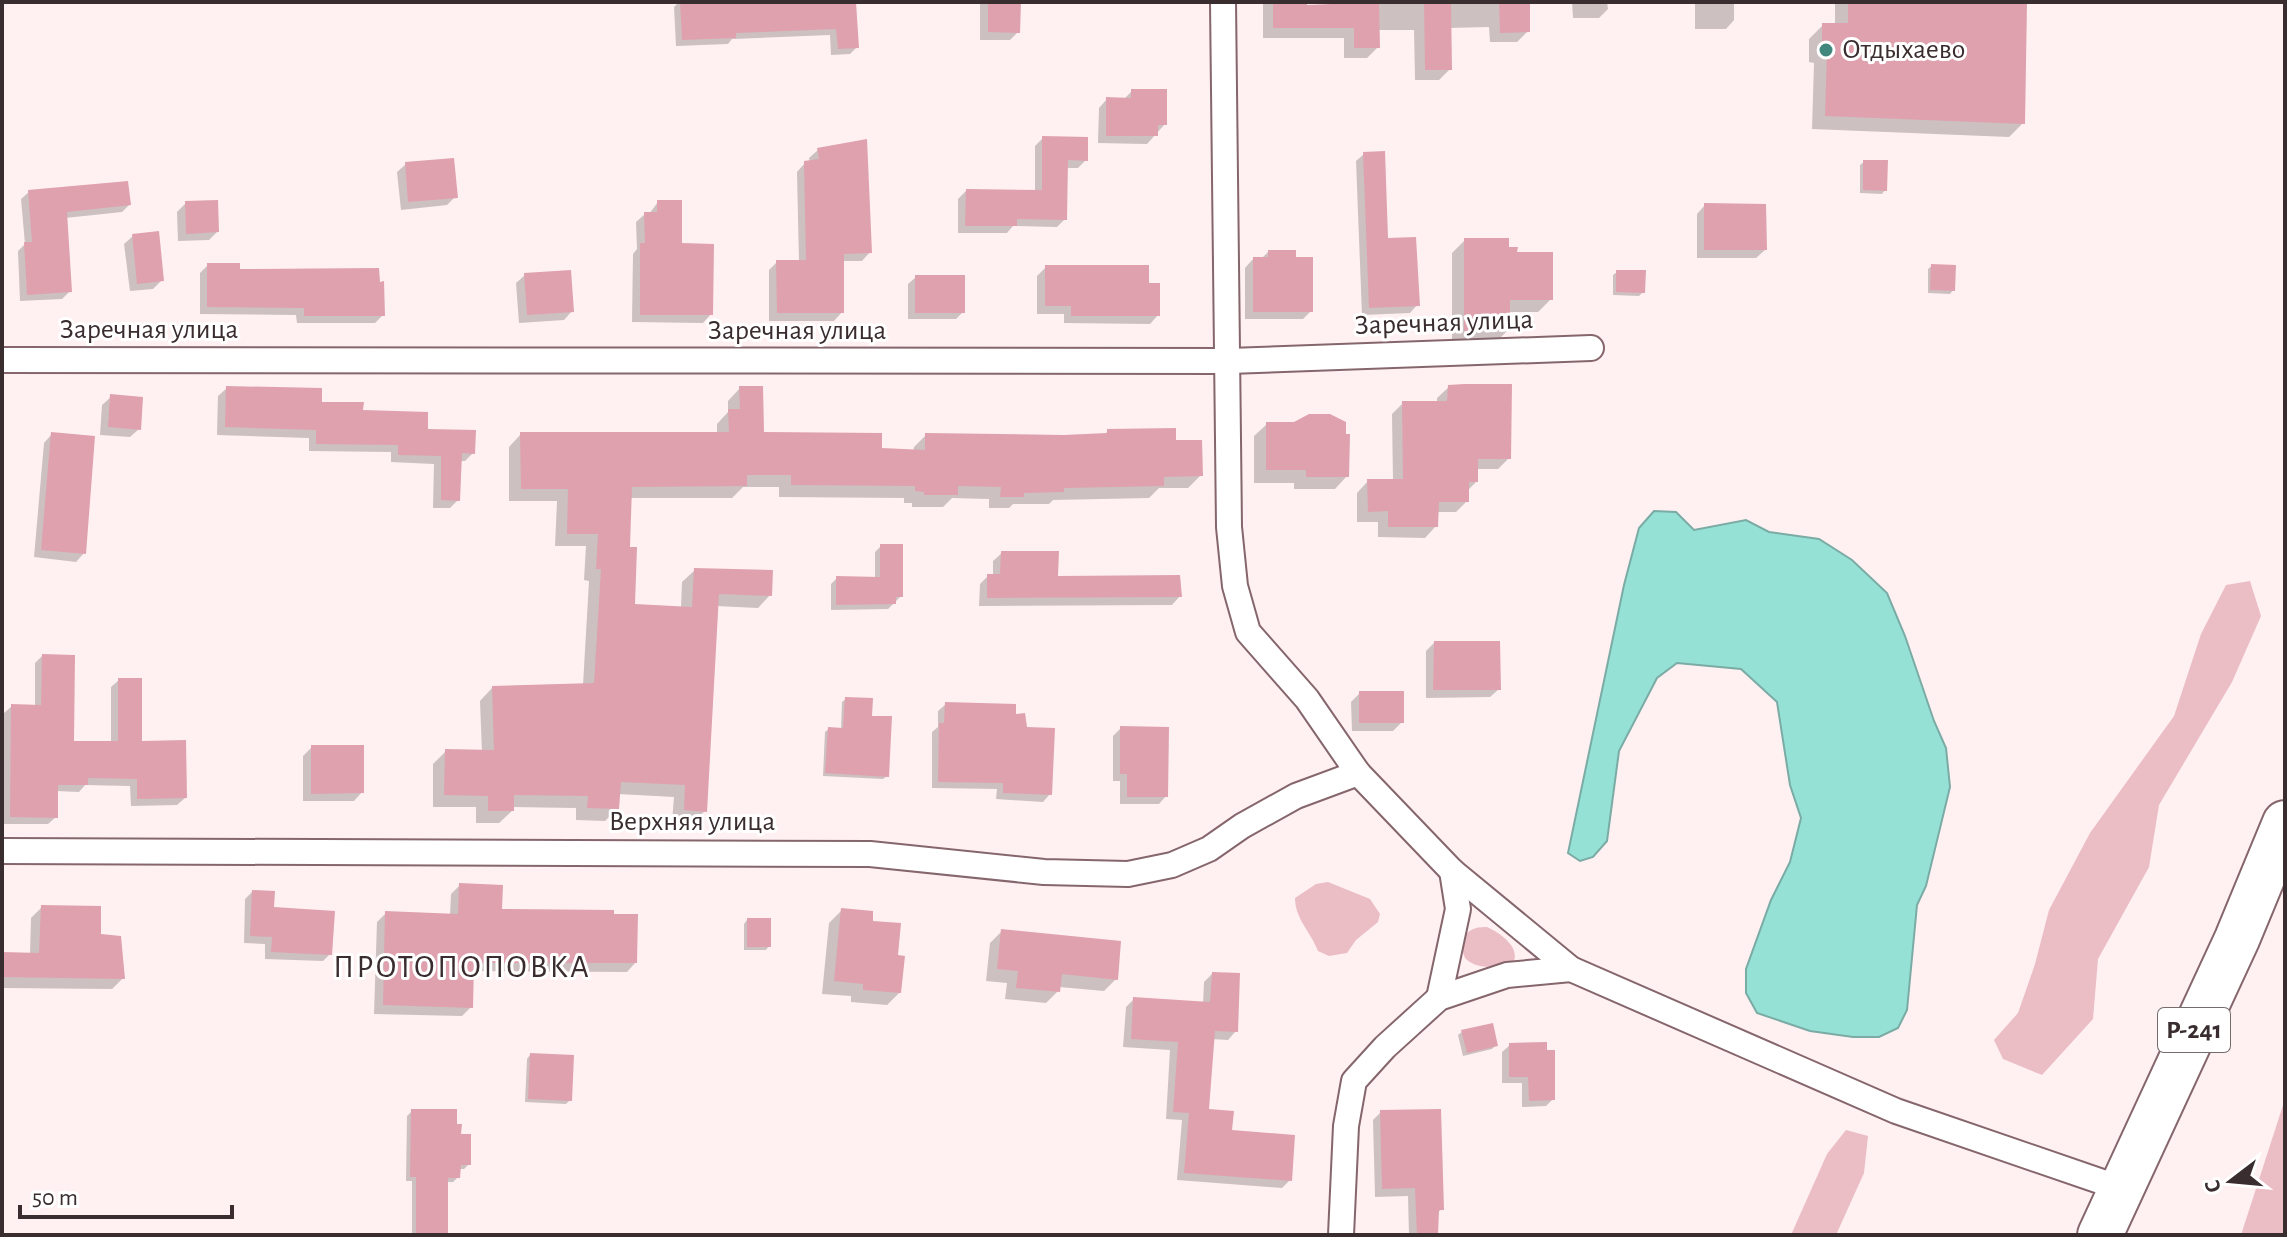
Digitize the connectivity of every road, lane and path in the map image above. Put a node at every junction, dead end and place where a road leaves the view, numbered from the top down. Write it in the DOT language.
graph roads {
  1 [pos="1223,2"];
  2 [pos="1591,348"];
  3 [pos="2,360"];
  4 [pos="1229,361"];
  5 [pos="1358,773"];
  6 [pos="2285,823"];
  7 [pos="2,851"];
  8 [pos="1452,871"];
  9 [pos="1571,969"];
  10 [pos="1439,998"];
  11 [pos="2120,1188"];
  12 [pos="1341,1235"];
  13 [pos="2100,1235"];
  1 -- 4 [label="street"];
  2 -- 4 [label="street, Заречная улица"];
  3 -- 4 [label="street, Заречная улица"];
  4 -- 5 [label="street"];
  5 -- 7 [label="street, Верхняя улица"];
  5 -- 8 [label="street"];
  6 -- 11 [label="highway, Р-241"];
  8 -- 9 [label="street"];
  8 -- 10 [label="street"];
  9 -- 10 [label="street"];
  9 -- 11 [label="street"];
  10 -- 12 [label="street"];
  11 -- 13 [label="highway, Р-241"];
}
